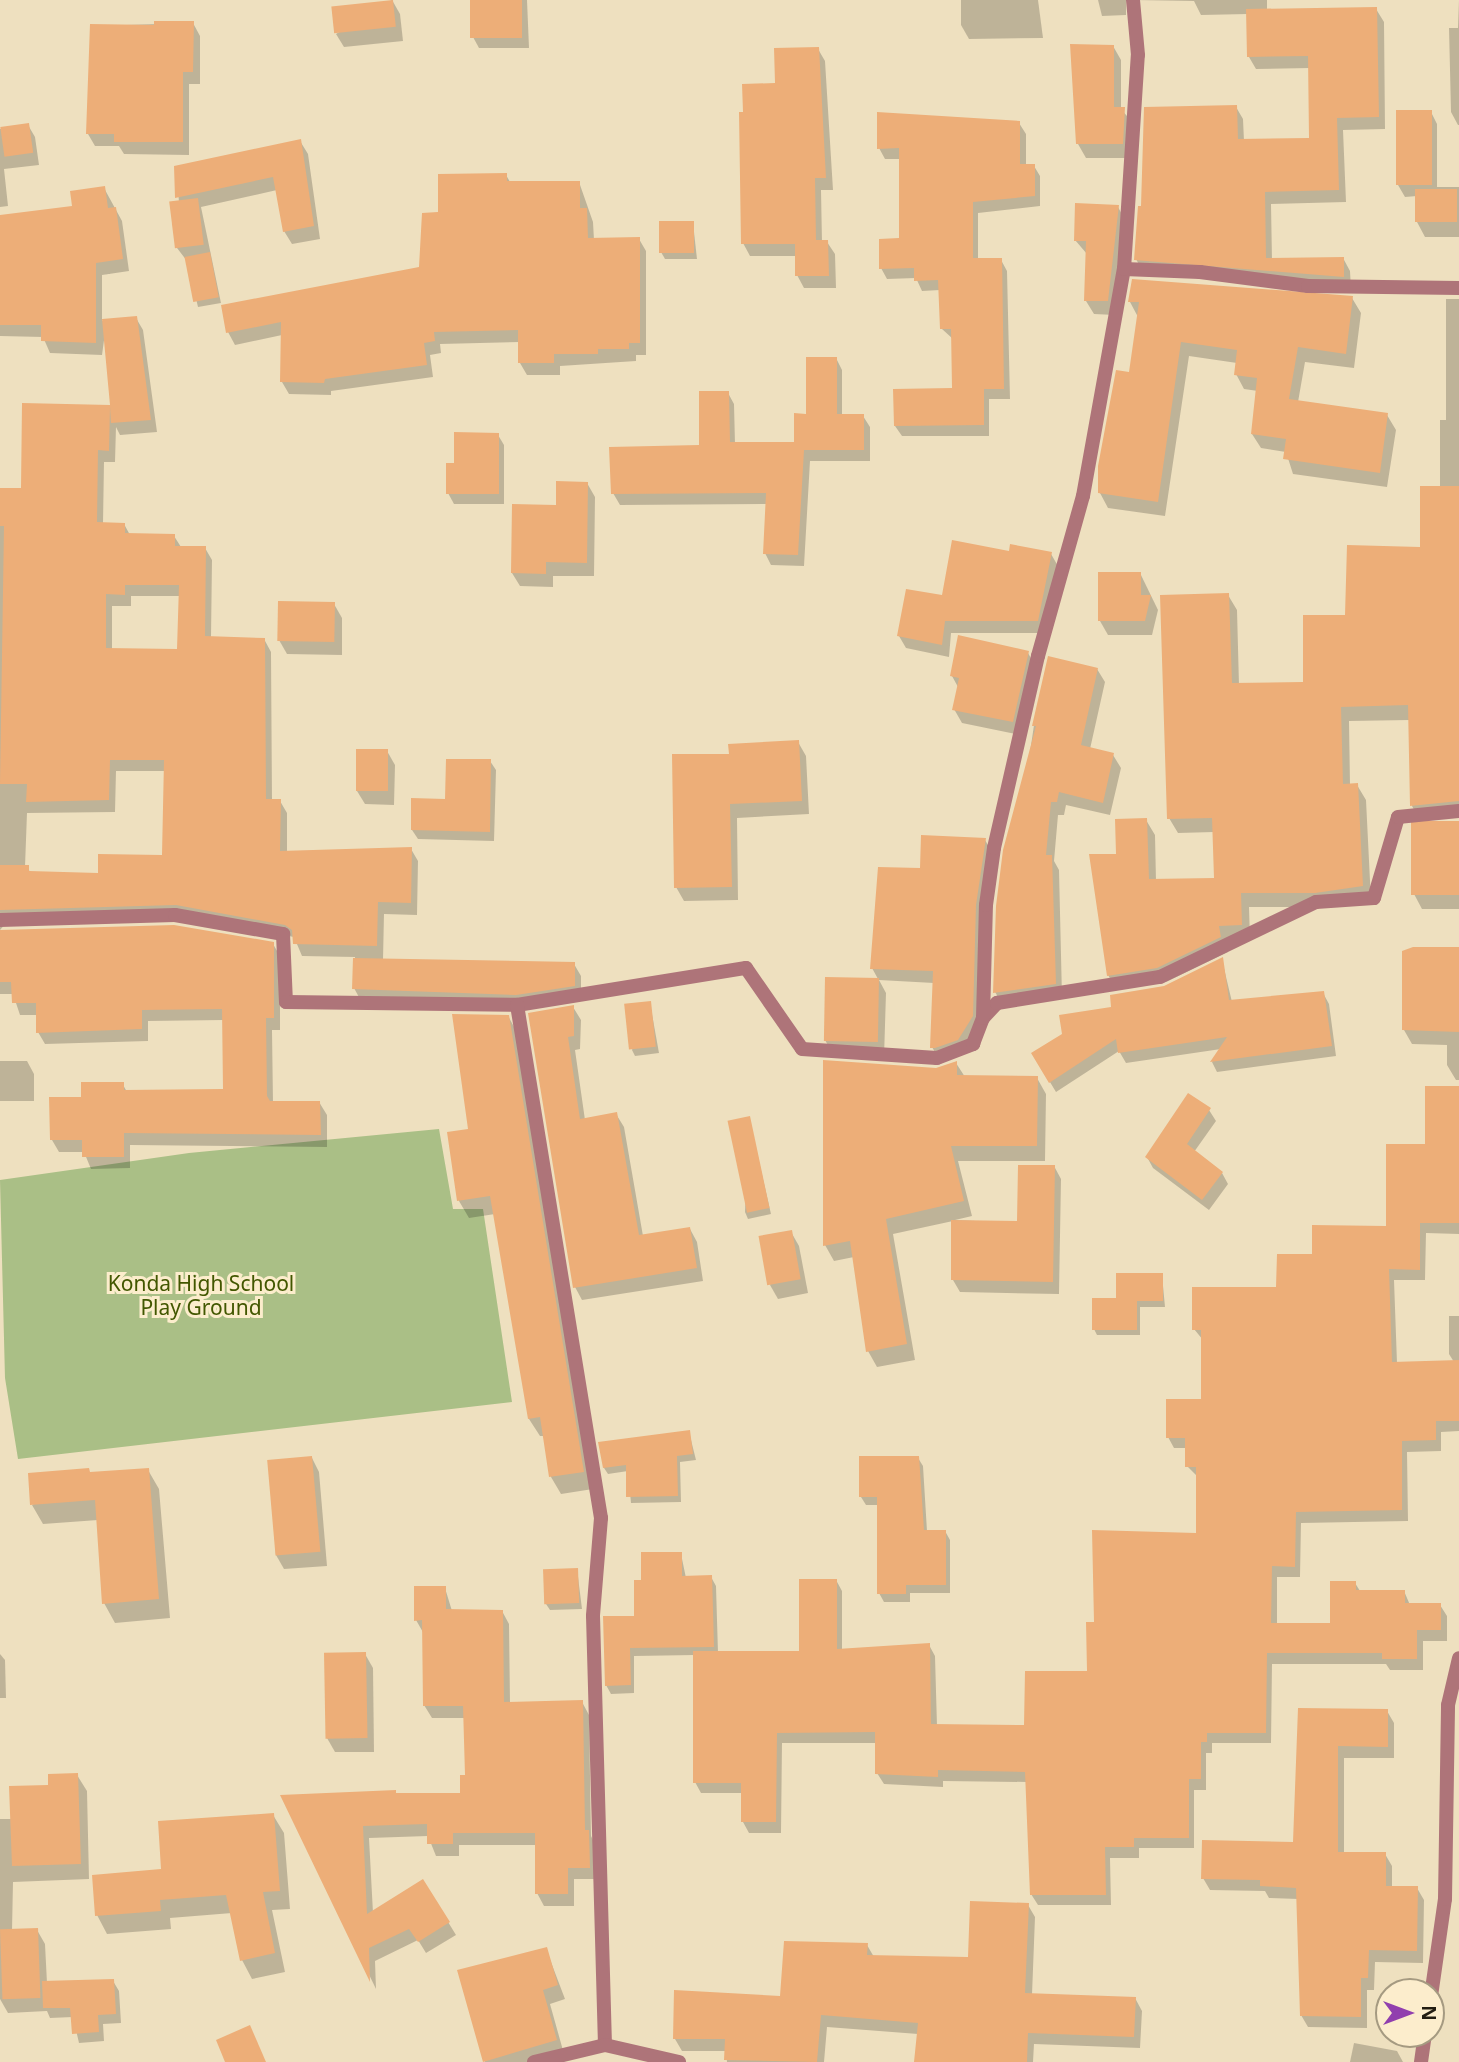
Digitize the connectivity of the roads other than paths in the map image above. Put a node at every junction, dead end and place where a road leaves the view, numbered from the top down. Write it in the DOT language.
graph roads {
  1 [pos="1133,0"];
  2 [pos="1124,269"];
  3 [pos="1459,288"];
  4 [pos="1459,811"];
  5 [pos="0,920"];
  6 [pos="517,1005"];
  7 [pos="983,1018"];
  8 [pos="1459,1658"];
  9 [pos="1434,1978"];
  10 [pos="605,2045"];
  11 [pos="534,2062"];
  12 [pos="679,2062"];
  1 -- 2 [label="street"];
  2 -- 3 [label="street"];
  2 -- 7 [label="street"];
  4 -- 7 [label="street"];
  5 -- 6 [label="street"];
  6 -- 7 [label="street"];
  6 -- 10 [label="street"];
  8 -- 9 [label="street"];
  10 -- 11 [label="street"];
  10 -- 12 [label="street"];
}
